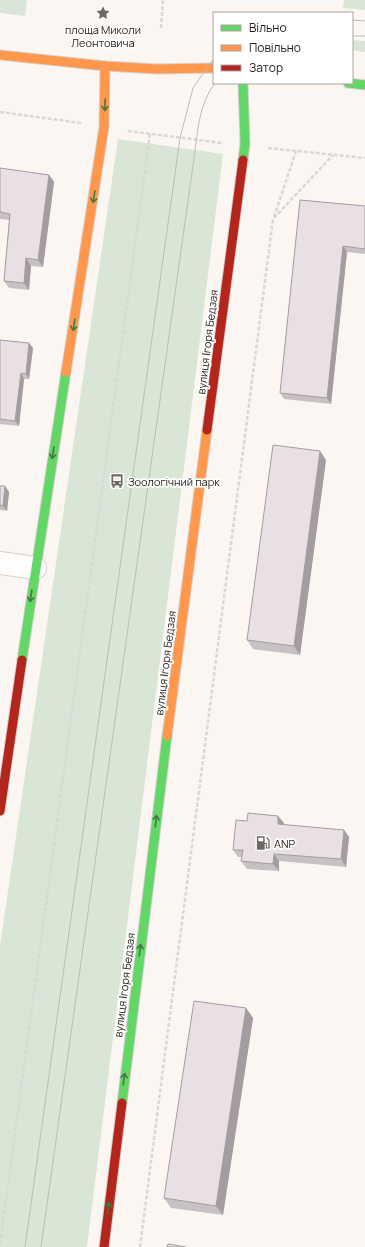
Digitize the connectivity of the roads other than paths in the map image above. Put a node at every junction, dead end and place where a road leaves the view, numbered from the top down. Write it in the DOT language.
graph roads {
  1 [pos="0,55"];
  2 [pos="105,66"];
  3 [pos="213,68"];
  4 [pos="243,84"];
  5 [pos="353,84"];
  6 [pos="365,85"];
  7 [pos="0,563"];
  8 [pos="35,568"];
  9 [pos="0,811"];
  10 [pos="104,1247"];
  1 -- 2 [label="street"];
  2 -- 3 [label="street"];
  2 -- 8 [label="street, one-way"];
  10 -- 4 [label="street, вулиця Ігоря Бедзая, one-way"];
  5 -- 6 [label="street"];
  7 -- 8 [label="street"];
  8 -- 9 [label="street, one-way"];
}
